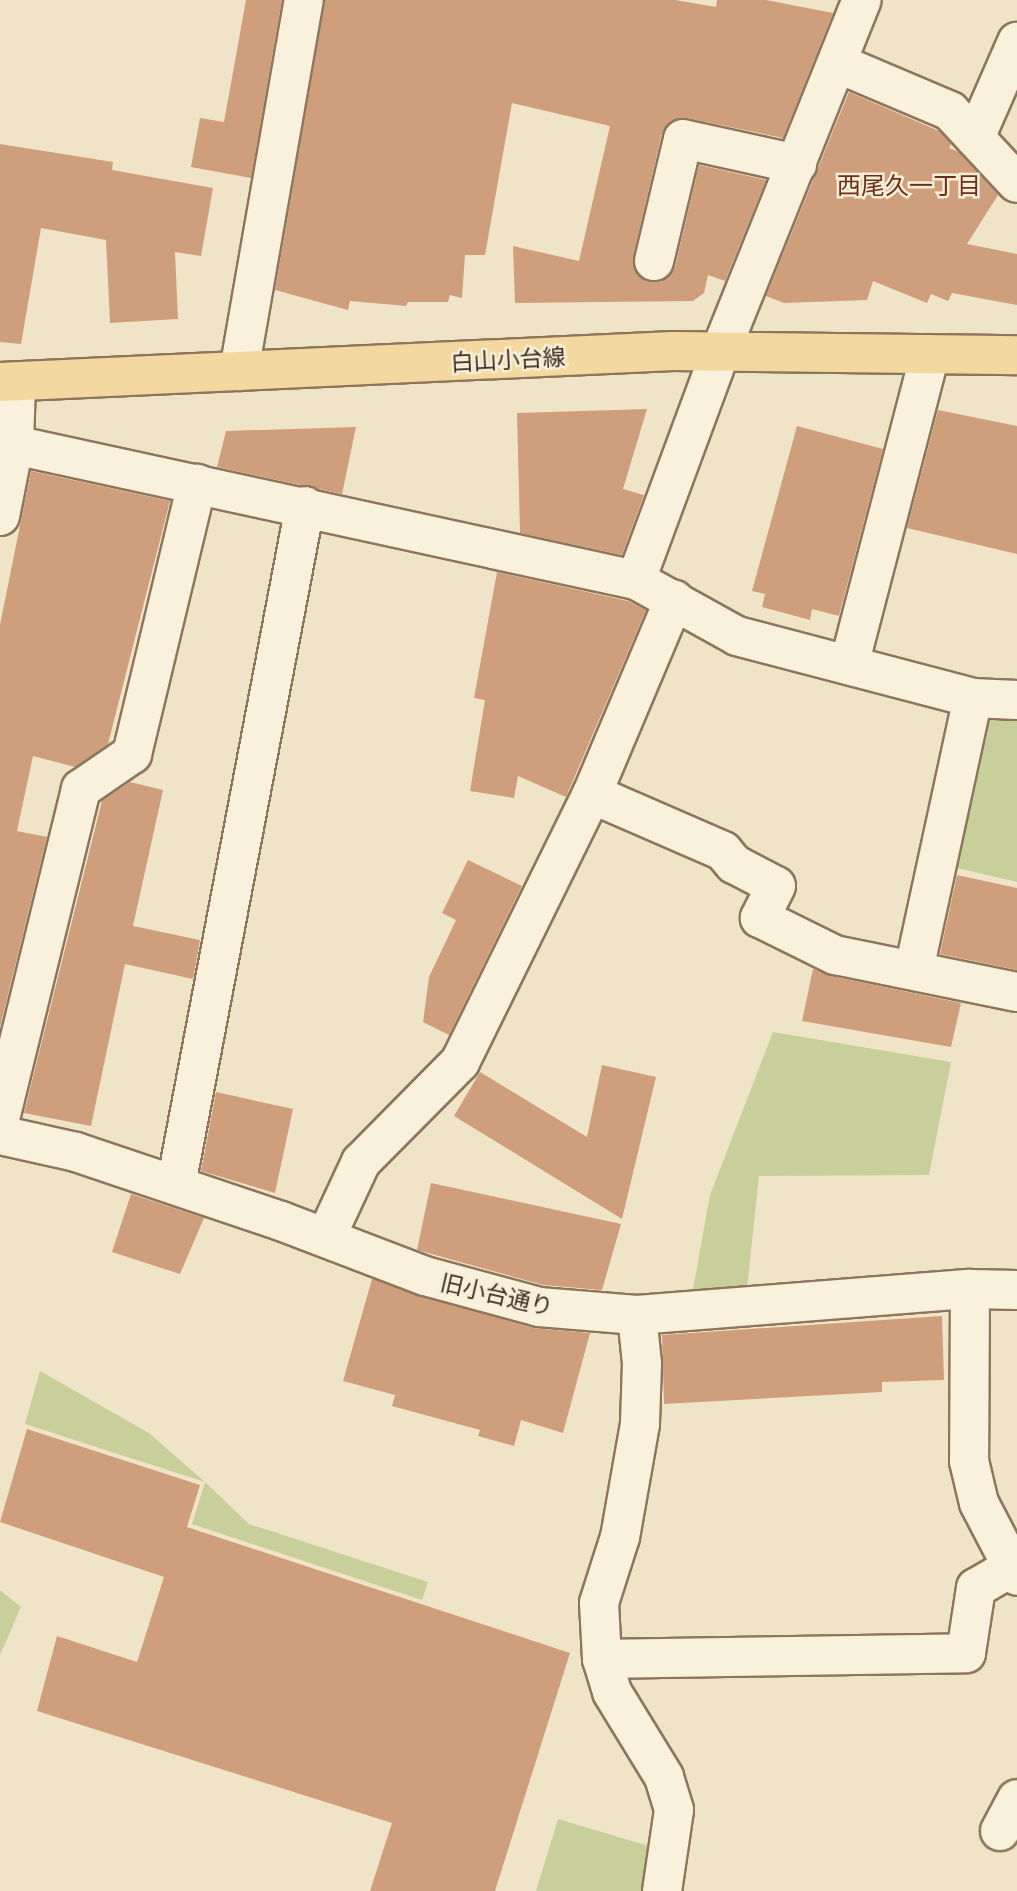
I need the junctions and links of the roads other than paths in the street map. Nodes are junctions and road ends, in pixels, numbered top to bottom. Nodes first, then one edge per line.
1 (304, 0) edge
2 (862, 0) edge
3 (1017, 42) edge
4 (838, 63) junction
5 (975, 138) junction
6 (797, 164) junction
7 (1017, 183) edge
8 (654, 261) dead end
9 (721, 350) junction
10 (930, 354) junction
11 (1017, 355) edge
12 (239, 371) junction
13 (8, 382) edge
14 (14, 445) junction
15 (197, 484) junction
16 (305, 506) junction
17 (0, 516) edge
18 (636, 580) junction
19 (674, 600) junction
20 (849, 665) junction
21 (972, 698) junction
22 (1017, 700) edge
23 (592, 794) junction
24 (914, 971) junction
25 (1017, 992) edge
26 (0, 1119) edge
27 (0, 1135) edge
28 (176, 1185) junction
29 (326, 1237) junction
30 (970, 1289) junction
31 (1017, 1290) edge
32 (637, 1315) junction
33 (1015, 1572) edge
34 (602, 1658) junction
35 (662, 1891) edge

1 - 12 street
2 - 4 street
3 - 5 street
4 - 5 street
4 - 6 street
5 - 7 street
6 - 8 street
6 - 9 street
9 - 10 main road, 白山小台線
9 - 12 main road, 白山小台線
9 - 18 street
10 - 11 main road, 白山小台線
10 - 20 street
12 - 13 main road, 白山小台線
13 - 14 street
14 - 15 street
14 - 17 street
15 - 16 street
15 - 26 street
16 - 18 street
16 - 28 street
18 - 19 street
19 - 20 street
19 - 23 street
20 - 21 street
21 - 22 street
21 - 24 street
23 - 24 street
23 - 29 street
24 - 25 street
27 - 28 street, 旧小台通り
28 - 29 street, 旧小台通り
29 - 32 street, 旧小台通り
30 - 31 street, 旧小台通り
30 - 32 street, 旧小台通り
30 - 33 street
32 - 34 street
33 - 34 street
34 - 35 street

